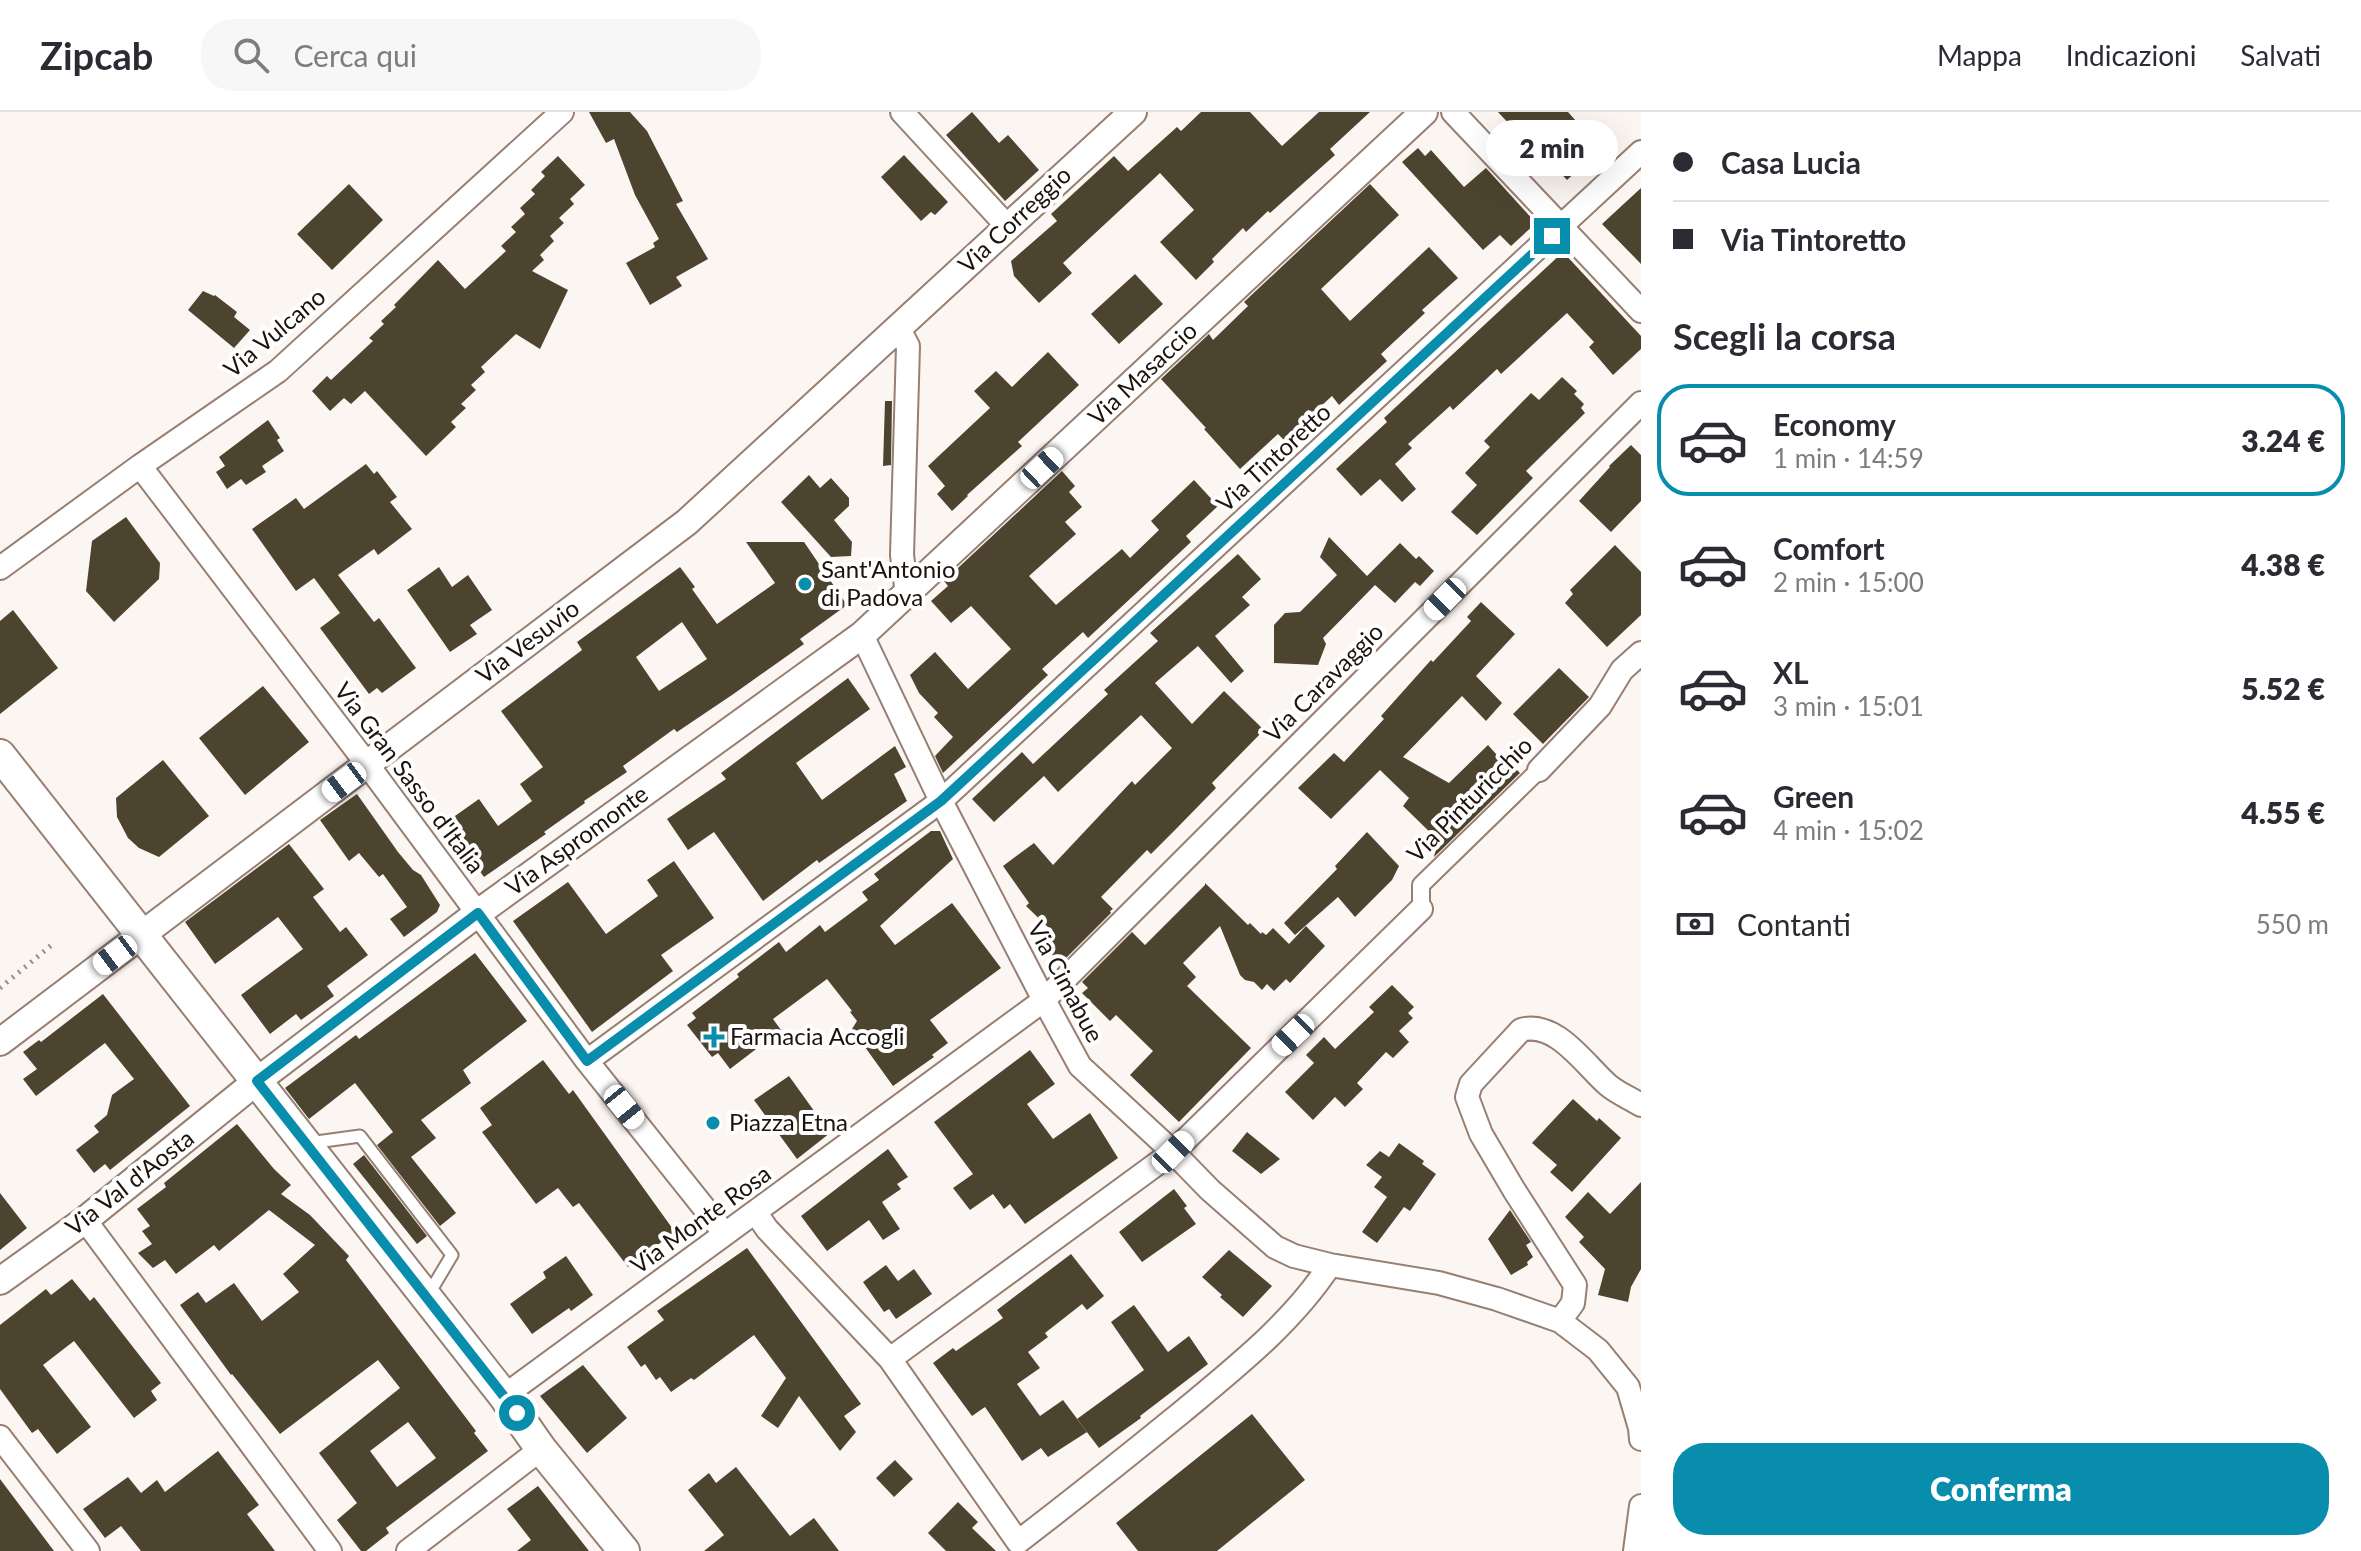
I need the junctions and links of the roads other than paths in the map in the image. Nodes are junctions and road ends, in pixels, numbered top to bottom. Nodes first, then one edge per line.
1 (562, 112) edge
2 (902, 112) edge
3 (1133, 112) edge
4 (1424, 112) edge
5 (1453, 112) edge
6 (1641, 152) edge
7 (1008, 227) junction
8 (1561, 227) junction
9 (1641, 311) edge
10 (899, 329) junction
11 (1641, 403) edge
12 (140, 466) junction
13 (0, 568) edge
14 (907, 594) junction
15 (862, 635) junction
16 (1641, 653) edge
17 (0, 755) edge
18 (367, 764) junction
19 (1539, 770) joint
20 (941, 801) junction
21 (1421, 909) joint
22 (478, 913) junction
23 (142, 936) junction
24 (1044, 1000) junction
25 (0, 1042) edge
26 (587, 1061) junction
27 (257, 1081) junction
28 (1641, 1105) edge
29 (306, 1144) junction
30 (1173, 1152) junction
31 (756, 1213) junction
32 (85, 1220) junction
33 (725, 1234) junction
34 (1330, 1265) junction
35 (0, 1281) edge
36 (427, 1297) junction
37 (1560, 1321) junction
38 (890, 1359) junction
39 (504, 1396) junction
40 (0, 1437) edge
41 (1641, 1439) edge
42 (541, 1449) junction
43 (1641, 1509) edge
44 (88, 1551) edge
45 (330, 1551) edge
46 (408, 1551) edge
47 (624, 1551) edge
48 (1635, 1551) edge

1 - 12 street, Via Vulcano
2 - 7 street
3 - 7 street, Via Correggio
4 - 14 street, Via Masaccio
5 - 8 street
6 - 8 street, Via Tintoretto
7 - 10 street, Via Correggio
8 - 9 street
8 - 20 street, Via Tintoretto
10 - 14 street
10 - 18 street, Via Vesuvio
11 - 24 street, Via Caravaggio
12 - 13 street, Via Vulcano
12 - 18 street, Via Gran Sasso d'Italia
14 - 15 street, Via Masaccio
15 - 20 street, Via Cimabue
15 - 22 street, Via Aspromonte
16 - 19 street, Via Pinturicchio
17 - 23 main road
18 - 22 street, Via Gran Sasso d'Italia
18 - 23 street, Via Vesuvio
19 - 21 street, Via Pinturicchio
20 - 24 street, Via Cimabue
20 - 26 street, Via Tintoretto
21 - 30 street, Via Pinturicchio
22 - 26 street, Via Gran Sasso d'Italia
22 - 27 street, Via Aspromonte
23 - 25 street, Via Vesuvio
23 - 27 main road
24 - 30 street, Via Cimabue
24 - 31 street, Via Monte Rosa
26 - 33 street, Via Gran Sasso d'Italia
27 - 29 main road
27 - 32 street, Via Val d'Aosta
28 - 37 street
29 - 36 main road
29 - 36 lane
30 - 34 street, Via Cimabue
30 - 38 street, Via Pinturicchio
31 - 33 street, Via Monte Rosa
31 - 38 street
32 - 35 street, Via Val d'Aosta
32 - 45 street
33 - 39 street, Via Monte Rosa
34 - 37 street, Via Cimabue
34 - 38 street
36 - 39 main road
37 - 41 street, Via Cimabue
39 - 42 main road
40 - 44 street
42 - 46 street
42 - 47 main road
43 - 48 street

